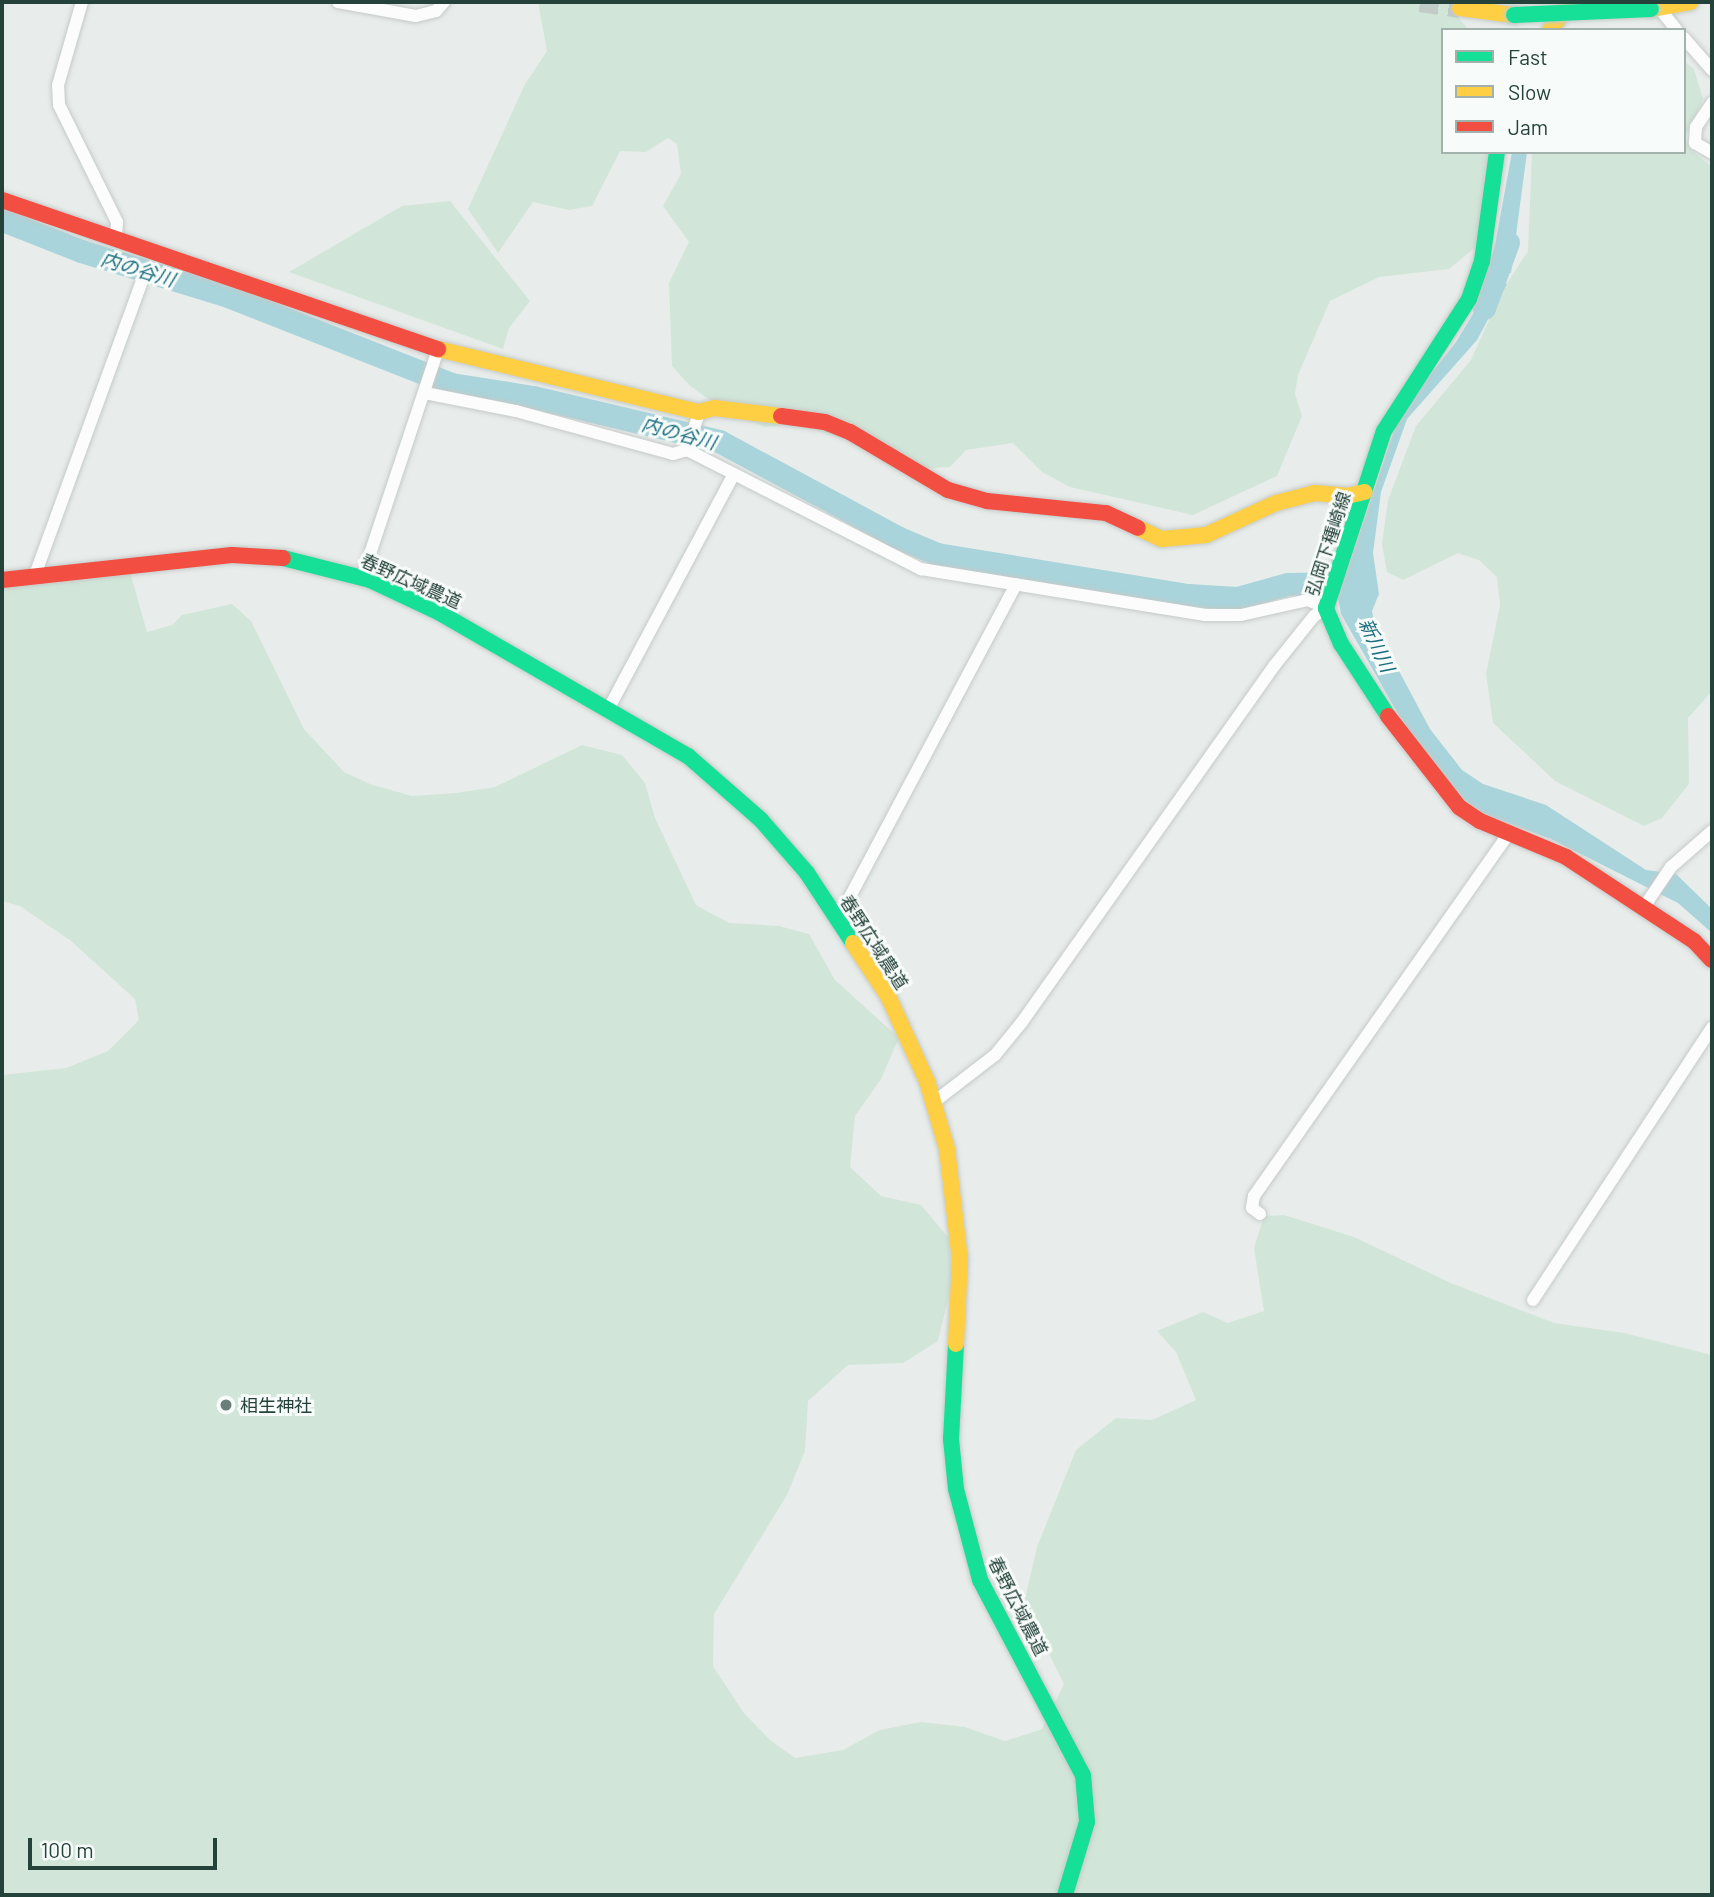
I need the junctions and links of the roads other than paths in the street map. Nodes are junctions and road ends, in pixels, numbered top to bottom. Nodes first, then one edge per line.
1 (82, 2) edge
2 (338, 2) edge
3 (444, 2) edge
4 (1571, 2) edge
5 (1690, 2) edge
6 (1460, 8) dead end
7 (1655, 8) junction
8 (1552, 28) edge
9 (1675, 28) edge
10 (1686, 40) edge
11 (1712, 70) edge
12 (1712, 103) edge
13 (1712, 153) edge
14 (1497, 154) edge
15 (2, 200) edge
16 (116, 237) junction
17 (141, 283) dead end
18 (437, 353) junction
19 (426, 390) junction
20 (697, 415) junction
21 (688, 446) junction
22 (734, 474) junction
23 (1364, 492) junction
24 (34, 575) junction
25 (362, 578) junction
26 (2, 580) edge
27 (1016, 585) junction
28 (1327, 602) junction
29 (609, 708) junction
30 (1712, 831) edge
31 (1509, 833) junction
32 (1646, 903) junction
33 (835, 916) junction
34 (1712, 960) edge
35 (1712, 1027) edge
36 (933, 1102) junction
37 (1260, 1214) dead end
38 (1532, 1300) dead end
39 (1065, 1895) edge

1 - 16 street
2 - 3 street
4 - 8 street
5 - 7 street
6 - 7 street, bridge
7 - 9 street
10 - 11 street
12 - 13 street
14 - 23 street, 弘岡下種崎線
15 - 16 street
16 - 18 street
17 - 24 street
18 - 19 street
18 - 20 street
19 - 21 street
19 - 25 street
20 - 21 street
20 - 23 street
21 - 22 street
22 - 27 street
22 - 29 street
23 - 28 street, 弘岡下種崎線
24 - 25 street, 春野広域農道
24 - 26 street, 春野広域農道
25 - 29 street, 春野広域農道
27 - 28 street
27 - 33 street
28 - 31 street, 弘岡下種崎線
28 - 36 street
29 - 33 street, 春野広域農道
30 - 32 street
31 - 32 street, 弘岡下種崎線
31 - 37 street
32 - 34 street, 弘岡下種崎線
33 - 36 street, 春野広域農道
35 - 38 street
36 - 39 street, 春野広域農道

